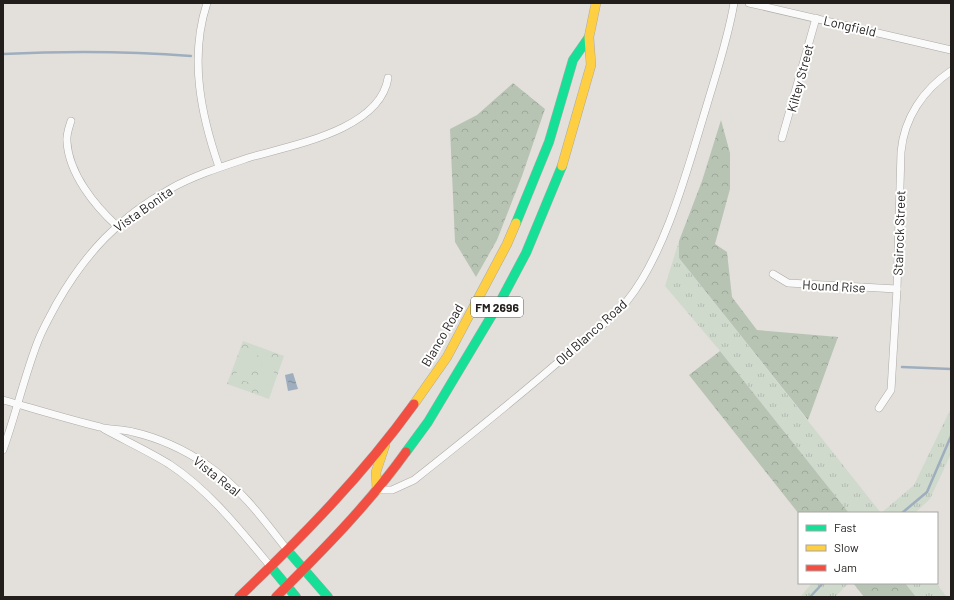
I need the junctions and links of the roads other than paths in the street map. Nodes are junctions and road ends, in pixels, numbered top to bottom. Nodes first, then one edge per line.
1 (207, 3) edge
2 (596, 3) edge
3 (734, 3) edge
4 (749, 3) edge
5 (816, 18) junction
6 (589, 37) junction
7 (951, 50) edge
8 (951, 71) edge
9 (388, 78) dead end
10 (71, 121) dead end
11 (782, 138) dead end
12 (219, 167) junction
13 (117, 226) junction
14 (773, 274) dead end
15 (897, 289) junction
16 (3, 400) edge
17 (18, 404) junction
18 (880, 408) dead end
19 (101, 427) junction
20 (385, 444) junction
21 (3, 450) edge
22 (377, 490) junction
23 (288, 551) junction
24 (271, 567) junction
25 (304, 569) junction
26 (287, 586) junction
27 (239, 597) edge
28 (276, 597) edge
29 (296, 597) edge
30 (328, 597) edge

1 - 12 street
2 - 6 main road, Blanco Road / FM 2696
3 - 22 street, Old Blanco Road
4 - 5 street, Longfield
5 - 7 street, Longfield
5 - 11 street, Kiltey Street
6 - 20 main road, Blanco Road / FM 2696
6 - 22 main road, Blanco Road / FM 2696
8 - 15 street, Stairock Street
9 - 12 street, Vista Bonita
10 - 13 street
12 - 13 street, Vista Bonita
13 - 17 street, Vista Bonita
14 - 15 street, Hound Rise
15 - 18 street, Stairock Street
16 - 17 street, Vista Real
17 - 19 street, Vista Real
17 - 21 street, Vista Bonita
19 - 23 street, Vista Real
19 - 24 street, Vista Real
20 - 22 main road
20 - 23 main road, Blanco Road / FM 2696
22 - 25 main road, Blanco Road / FM 2696
23 - 24 main road, Blanco Road / FM 2696
23 - 25 main road
24 - 26 main road
24 - 27 main road, Blanco Road / FM 2696
25 - 26 main road, Blanco Road / FM 2696
25 - 30 main road
26 - 28 main road, Blanco Road / FM 2696
26 - 29 main road

